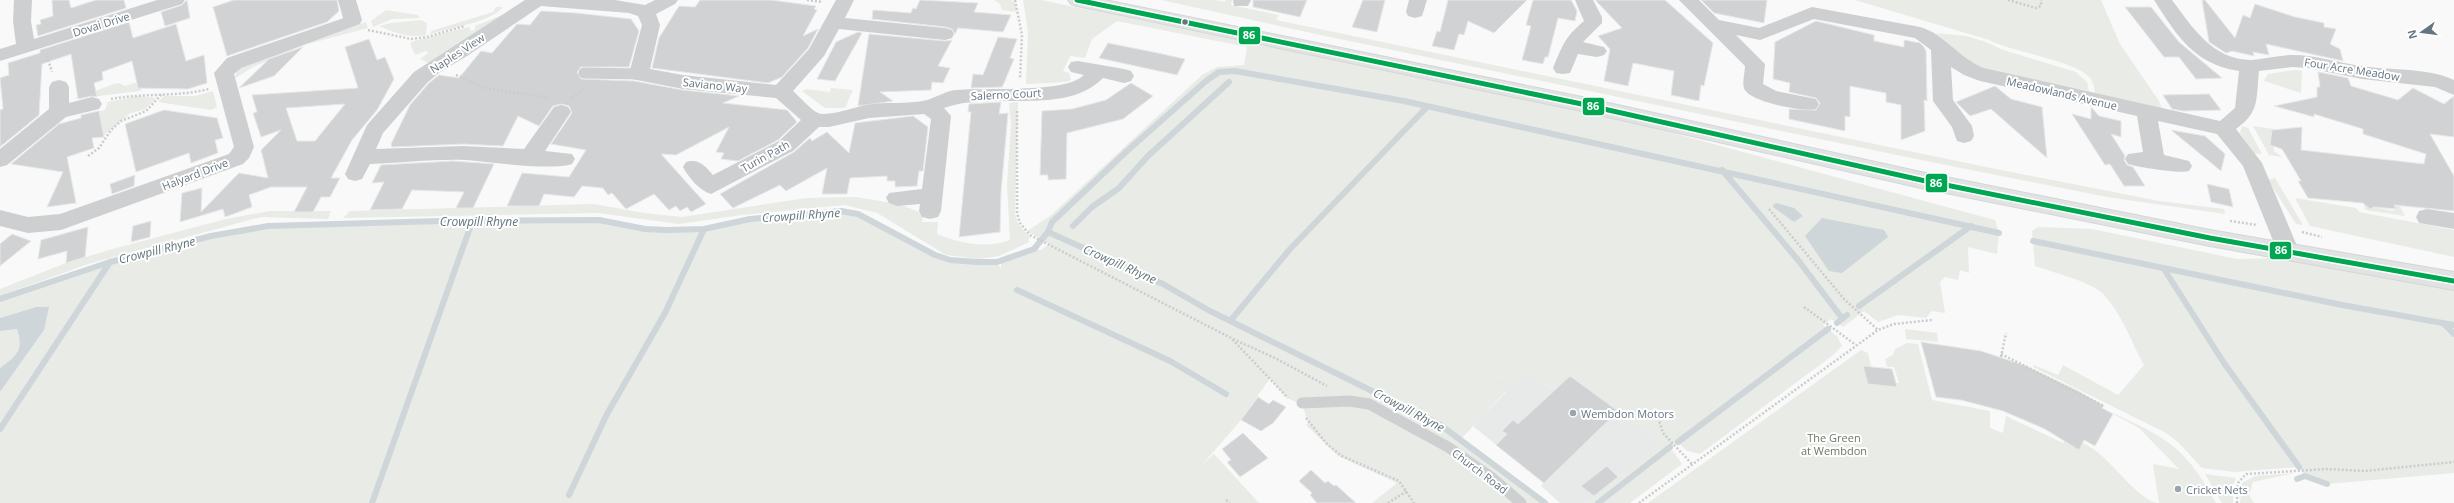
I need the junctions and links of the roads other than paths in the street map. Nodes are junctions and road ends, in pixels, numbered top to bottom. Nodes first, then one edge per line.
1 (23, 0) edge
2 (176, 0) edge
3 (347, 0) edge
4 (536, 0) edge
5 (669, 0) edge
6 (845, 0) edge
7 (1584, 0) edge
8 (1688, 0) edge
9 (2163, 0) edge
10 (1085, 1) edge
11 (646, 12) junction
12 (835, 23) junction
13 (1714, 25) junction
14 (945, 34) dead end
15 (1760, 34) junction
16 (1571, 46) junction
17 (26, 48) junction
18 (1597, 51) dead end
19 (1941, 51) junction
20 (0, 55) edge
21 (1755, 64) junction
22 (1078, 67) dead end
23 (1563, 68) dead end
24 (1098, 72) junction
25 (584, 73) dead end
26 (639, 74) junction
27 (2248, 74) junction
28 (1978, 75) junction
29 (1124, 76) dead end
30 (1944, 84) junction
31 (59, 88) road end
32 (2454, 88) edge
33 (781, 92) junction
34 (560, 103) road end
35 (92, 104) road end
36 (1809, 104) dead end
37 (928, 107) junction
38 (59, 112) junction
39 (2147, 113) junction
40 (814, 120) junction
41 (2224, 129) junction
42 (1964, 136) dead end
43 (529, 158) junction
44 (0, 160) edge
45 (565, 160) dead end
46 (692, 166) dead end
47 (2182, 166) dead end
48 (896, 198) dead end
49 (1, 216) edge
50 (2427, 217) dead end
51 (2454, 221) edge
52 (2290, 253) junction
53 (2454, 281) edge
54 (1302, 403) road end
55 (1521, 503) edge

1 - 17 street
2 - 17 street, Dovai Drive
3 - 49 street, Halyard Drive
4 - 11 street
4 - 43 street, Naples View
5 - 11 street
6 - 12 street
7 - 16 street
8 - 13 street
9 - 27 street
10 - 52 main road
11 - 26 street
12 - 14 street
12 - 33 street
13 - 15 street
13 - 21 street
15 - 19 street, Meadowlands Avenue
15 - 21 street
16 - 18 street
16 - 23 street
17 - 20 street, Dovai Drive
19 - 28 street, Meadowlands Avenue
19 - 30 street
21 - 36 street
22 - 24 street
24 - 29 street
24 - 37 street, Salerno Court
25 - 26 lane
26 - 33 street, Saviano Way
27 - 32 street, Four Acre Meadow
27 - 41 street
28 - 30 street, Meadowlands Avenue
28 - 39 street, Meadowlands Avenue
30 - 42 street
31 - 38 street
33 - 40 street
34 - 43 street
35 - 38 street
37 - 40 street
37 - 48 street
38 - 44 street
39 - 41 street, Meadowlands Avenue
39 - 47 street
40 - 46 street, Turin Path
41 - 52 street
43 - 45 street, Naples View
50 - 51 street
52 - 53 main road
54 - 55 lane, Church Road

